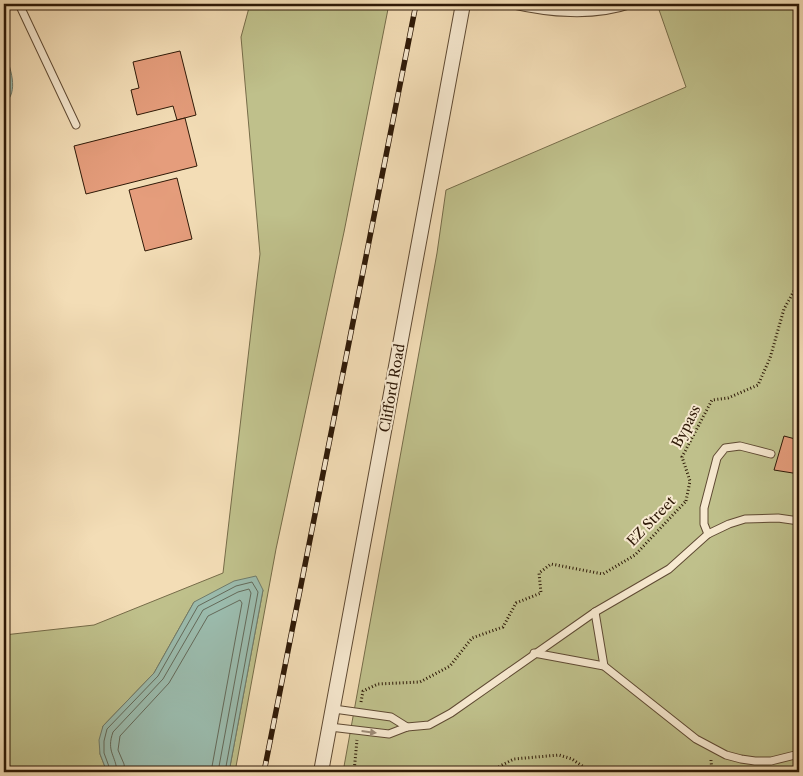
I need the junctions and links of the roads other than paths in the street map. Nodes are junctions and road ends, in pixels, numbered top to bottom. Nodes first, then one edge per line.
1 (19, 4) edge
2 (463, 4) edge
3 (509, 4) edge
4 (632, 4) edge
5 (76, 124) dead end
6 (771, 454) dead end
7 (799, 521) edge
8 (708, 534) junction
9 (595, 612) junction
10 (534, 653) junction
11 (604, 666) junction
12 (334, 709) junction
13 (330, 727) junction
14 (407, 727) junction
15 (799, 754) edge
16 (321, 772) edge

1 - 5 lane
2 - 12 street, Clifford Road
3 - 4 lane
6 - 8 lane
7 - 8 lane
8 - 9 lane
9 - 10 lane
9 - 11 lane
10 - 11 lane
10 - 14 lane
11 - 15 lane
12 - 13 street, Clifford Road
12 - 14 lane
13 -> 14 lane
13 - 16 street, Clifford Road

